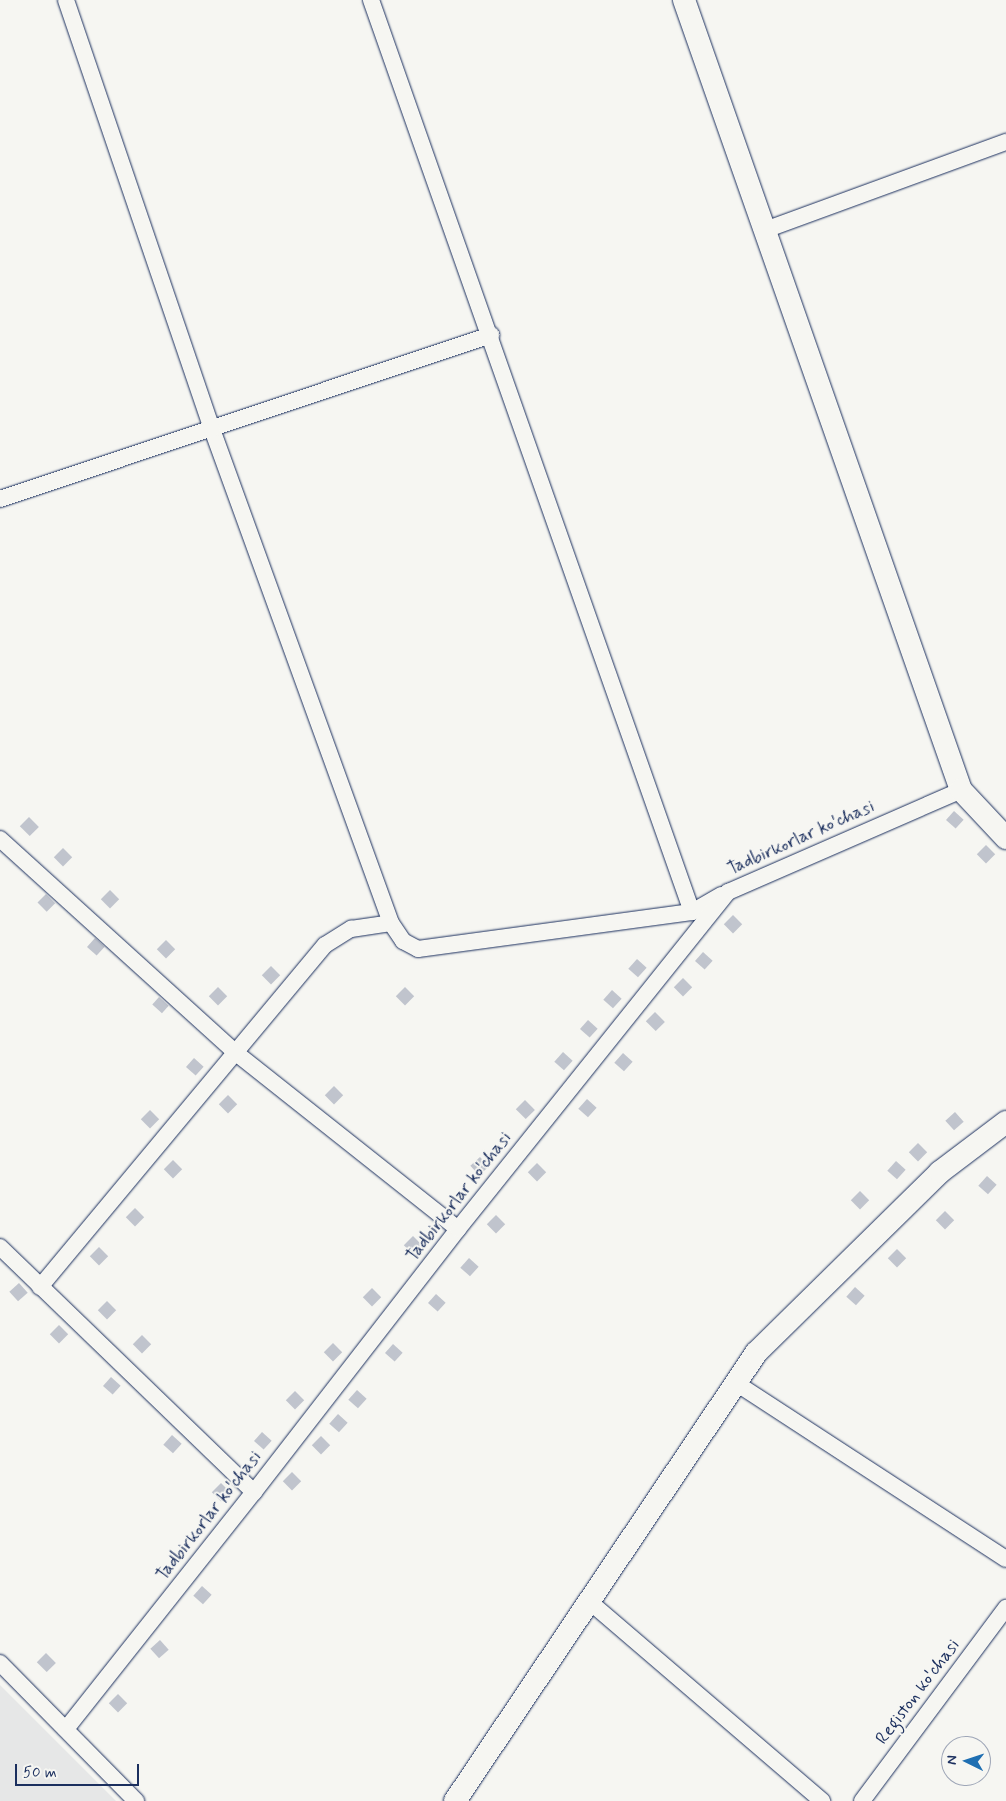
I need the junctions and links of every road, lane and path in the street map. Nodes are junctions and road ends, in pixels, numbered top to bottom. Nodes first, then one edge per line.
1 (66, 0) edge
2 (371, 0) edge
3 (684, 0) edge
4 (1006, 142) edge
5 (765, 230) junction
6 (491, 335) junction
7 (212, 429) junction
8 (0, 499) edge
9 (961, 790) junction
10 (1006, 838) edge
11 (0, 839) edge
12 (728, 892) junction
13 (692, 912) junction
14 (391, 923) junction
15 (236, 1053) junction
16 (1006, 1122) edge
17 (458, 1229) junction
18 (0, 1247) edge
19 (40, 1287) junction
20 (736, 1383) junction
21 (254, 1492) junction
22 (1006, 1559) edge
23 (590, 1602) junction
24 (1006, 1608) edge
25 (0, 1663) edge
26 (66, 1729) junction
27 (136, 1801) edge
28 (455, 1801) edge
29 (822, 1801) edge
30 (862, 1801) edge

1 - 7 street
2 - 6 street
3 - 5 main road
4 - 5 street
5 - 9 main road
6 - 7 street
6 - 13 street
7 - 8 street
7 - 14 street
9 - 10 main road
9 - 12 street, Tadbirkorlar ko'chasi
11 - 15 street
12 - 13 street
12 - 17 street, Tadbirkorlar ko'chasi
13 - 14 street
14 - 15 street
15 - 17 street
15 - 19 street
16 - 20 main road
17 - 21 street, Tadbirkorlar ko'chasi
18 - 19 street
19 - 21 street
20 - 22 street
20 - 23 main road
21 - 26 street, Tadbirkorlar ko'chasi
23 - 28 main road
23 - 29 street
24 - 30 street, Registon ko'chasi
25 - 26 street
26 - 27 street

